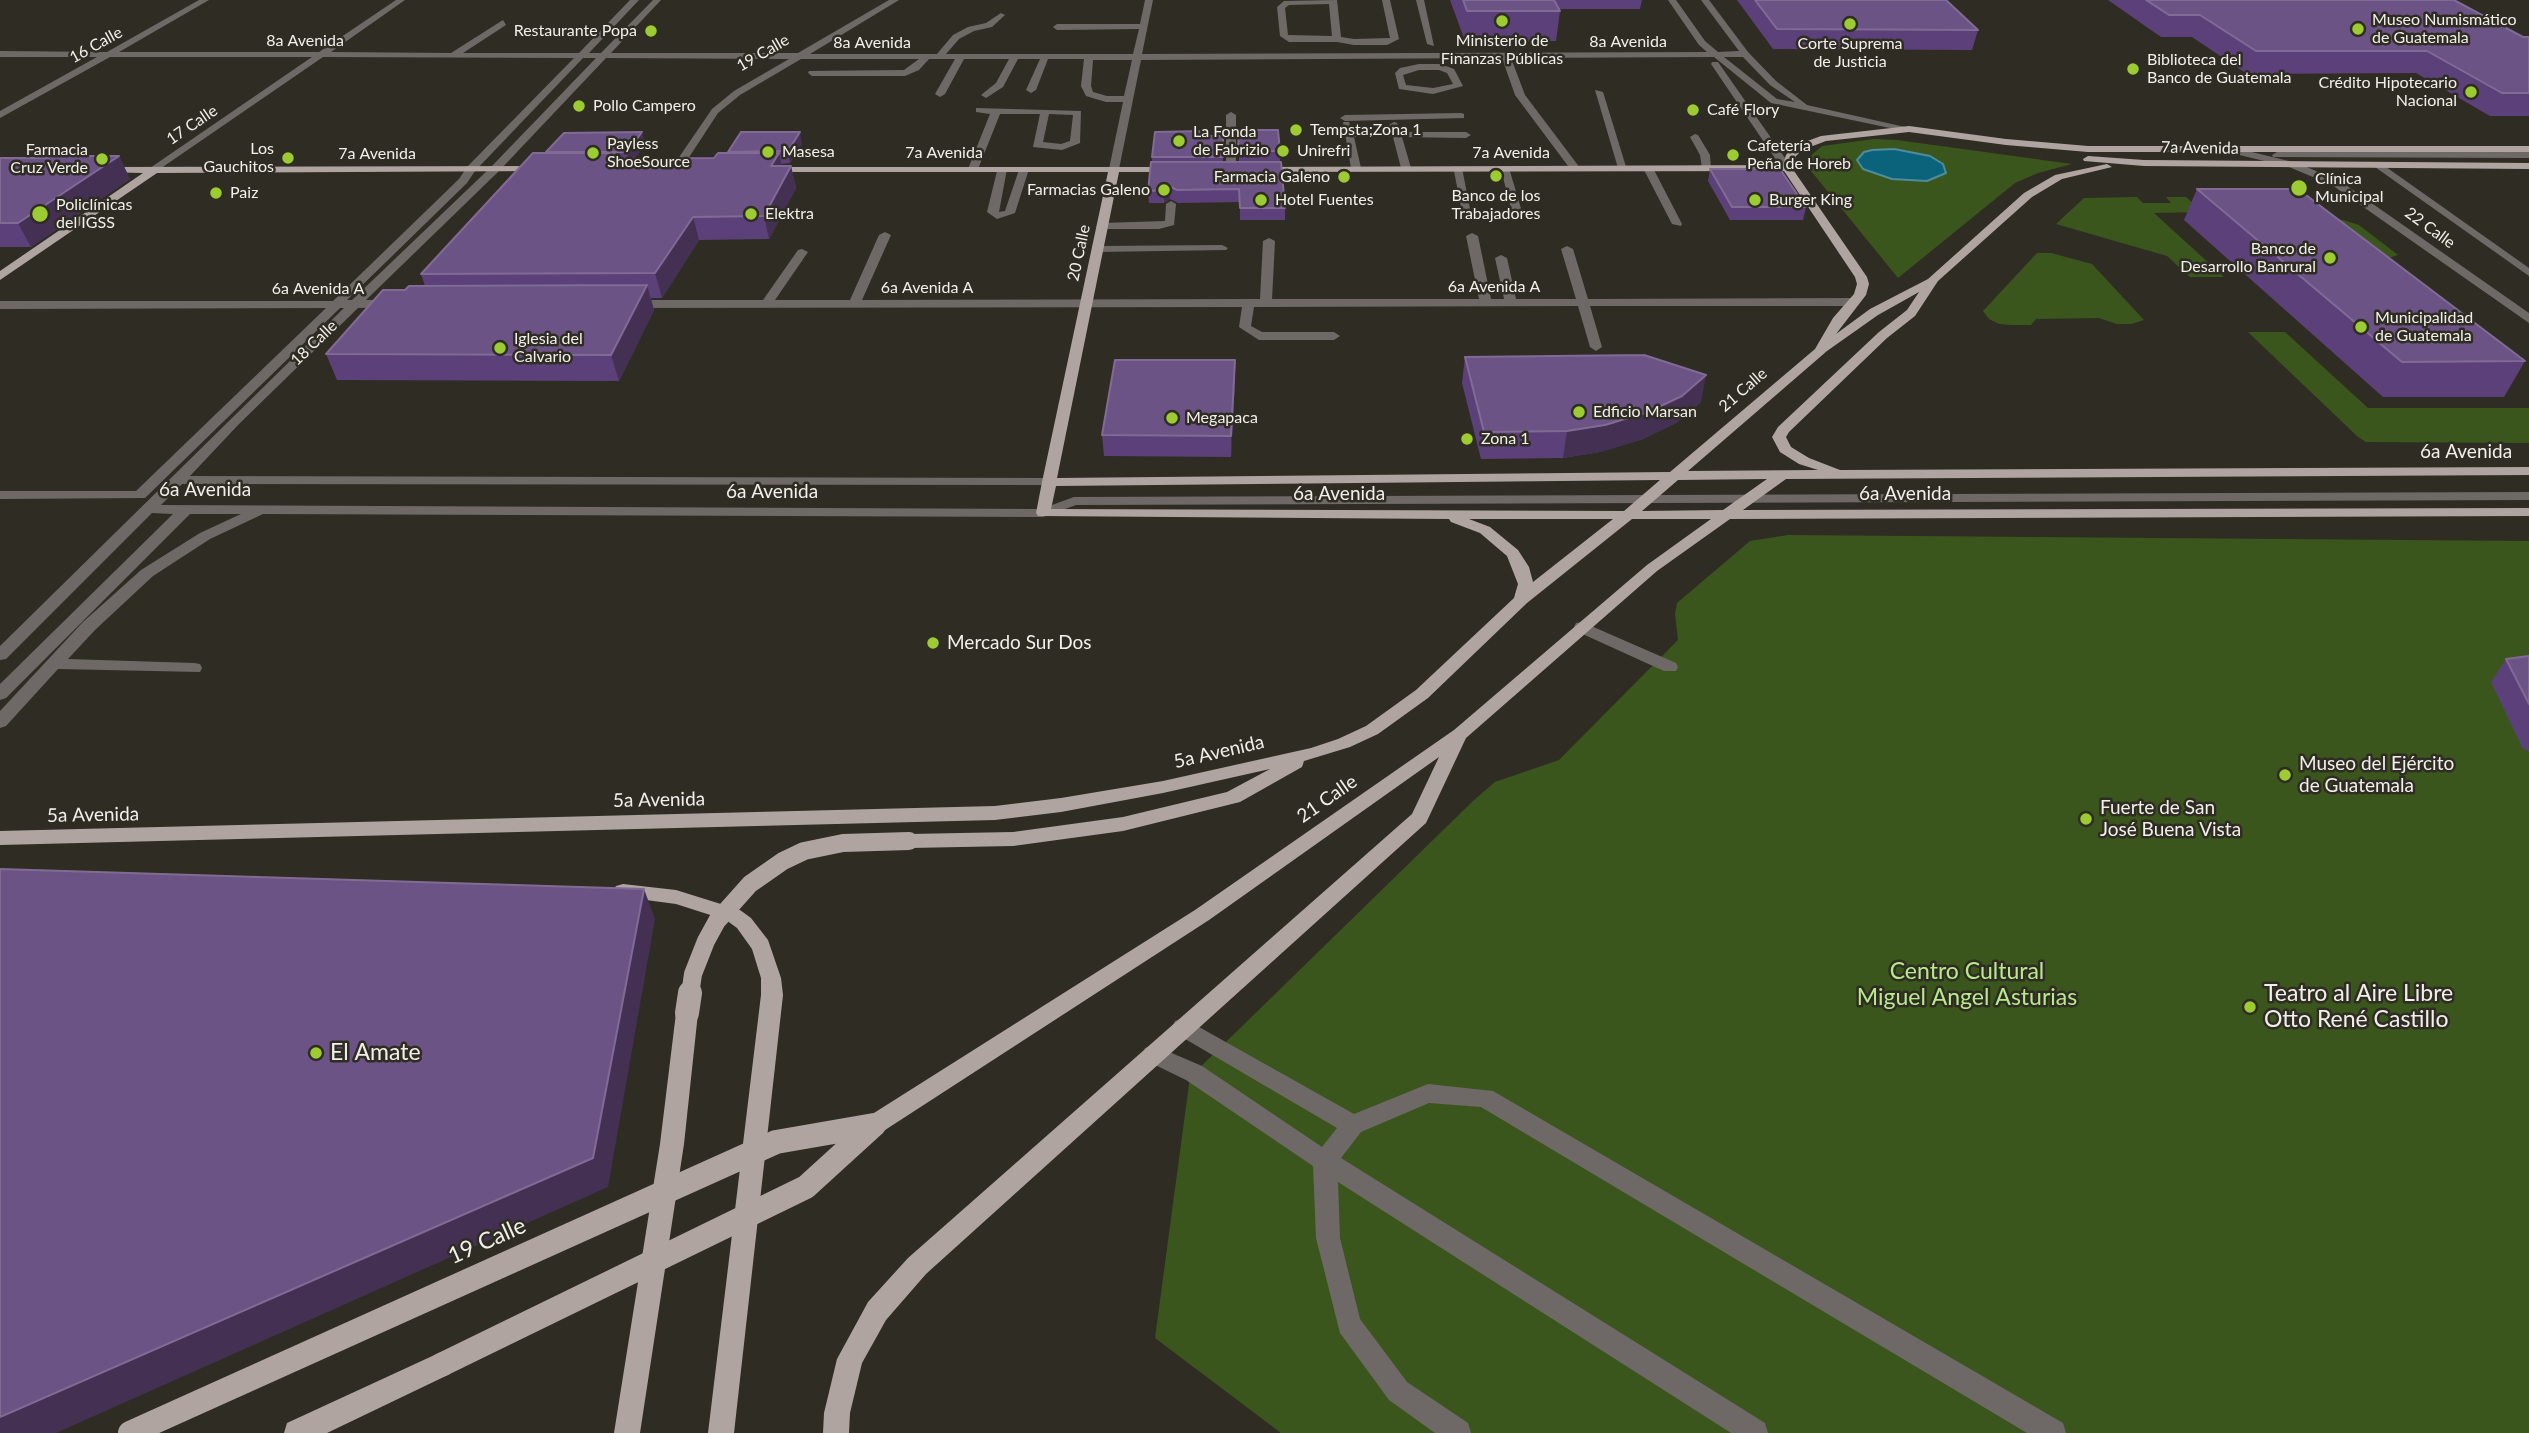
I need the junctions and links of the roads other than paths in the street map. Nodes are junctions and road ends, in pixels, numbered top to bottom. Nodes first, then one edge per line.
1 (205, 0) edge
2 (401, 0) edge
3 (635, 0) edge
4 (657, 0) edge
5 (895, 0) edge
6 (1149, 0) edge
7 (1385, 0) edge
8 (1420, 0) edge
9 (1672, 0) edge
10 (1704, 0) edge
11 (1333, 1) edge
12 (1002, 15) dead end
13 (503, 23) dead end
14 (1144, 26) junction
15 (1057, 27) dead end
16 (1337, 39) junction
17 (1431, 44) dead end
18 (0, 54) edge
19 (110, 54) junction
20 (1745, 54) junction
21 (1713, 55) junction
22 (320, 56) junction
23 (452, 56) junction
24 (579, 56) junction
25 (605, 56) junction
26 (801, 57) junction
27 (926, 57) junction
28 (939, 57) junction
29 (961, 57) junction
30 (1016, 57) junction
31 (1045, 57) junction
32 (1088, 57) junction
33 (1137, 57) junction
34 (1506, 57) junction
35 (1419, 62) junction
36 (812, 73) dead end
37 (1031, 90) dead end
38 (1598, 92) dead end
39 (940, 94) dead end
40 (986, 95) dead end
41 (1128, 99) junction
42 (979, 110) dead end
43 (996, 111) junction
44 (1045, 111) junction
45 (1391, 113) junction
46 (0, 115) edge
47 (1231, 115) dead end
48 (1461, 116) dead end
49 (1839, 116) junction
50 (1909, 129) junction
51 (1873, 132) junction
52 (1348, 134) junction
53 (1397, 135) junction
54 (1466, 135) dead end
55 (1695, 137) dead end
56 (2227, 149) junction
57 (2529, 149) edge
58 (2252, 155) junction
59 (2529, 155) edge
60 (2144, 163) junction
61 (2293, 165) junction
62 (2379, 165) junction
63 (2529, 166) edge
64 (1356, 168) junction
65 (1406, 168) junction
66 (1457, 168) junction
67 (1504, 168) junction
68 (1575, 168) junction
69 (1623, 168) junction
70 (1648, 168) junction
71 (1707, 168) junction
72 (1787, 168) junction
73 (471, 169) junction
74 (495, 169) junction
75 (559, 169) edge
76 (663, 169) edge
77 (676, 169) junction
78 (690, 169) edge
79 (757, 169) edge
80 (973, 169) junction
81 (1002, 169) junction
82 (1024, 169) junction
83 (1114, 169) junction
84 (1179, 169) edge
85 (1218, 169) edge
86 (1231, 169) junction
87 (90, 170) edge
88 (154, 170) junction
89 (1171, 204) edge
90 (1467, 212) dead end
91 (1517, 212) dead end
92 (1677, 224) dead end
93 (1102, 226) junction
94 (885, 235) dead end
95 (1472, 236) dead end
96 (1269, 241) dead end
97 (1222, 248) dead end
98 (1098, 249) junction
99 (1567, 249) dead end
100 (802, 252) dead end
101 (1501, 258) dead end
102 (2529, 273) edge
103 (0, 276) edge
104 (1934, 279) junction
105 (1854, 302) junction
106 (1086, 303) junction
107 (1248, 303) junction
108 (1265, 303) junction
109 (1486, 303) junction
110 (1511, 303) junction
111 (1583, 303) junction
112 (334, 304) junction
113 (354, 304) junction
114 (409, 304) edge
115 (615, 304) edge
116 (766, 304) junction
117 (854, 304) junction
118 (0, 305) edge
119 (2529, 319) edge
120 (1334, 336) dead end
121 (1596, 347) dead end
122 (1820, 351) junction
123 (2529, 471) edge
124 (1857, 475) junction
125 (1781, 476) junction
126 (1673, 478) junction
127 (178, 480) junction
128 (1049, 482) junction
129 (0, 495) edge
130 (2529, 496) edge
131 (1648, 498) junction
132 (1750, 498) junction
133 (144, 502) junction
134 (186, 509) junction
135 (264, 509) junction
136 (2529, 512) edge
137 (1043, 513) junction
138 (1429, 514) junction
139 (1728, 514) junction
140 (1628, 516) junction
141 (1521, 600) junction
142 (1582, 627) junction
143 (0, 655) edge
144 (55, 664) junction
145 (1670, 667) dead end
146 (194, 668) dead end
147 (0, 694) edge
148 (0, 722) edge
149 (1460, 734) junction
150 (1314, 753) junction
151 (0, 838) edge
152 (604, 891) edge
153 (1183, 1027) junction
154 (1153, 1054) junction
155 (874, 1125) junction
156 (1353, 1125) junction
157 (1325, 1161) junction
158 (130, 1433) edge
159 (297, 1433) edge
160 (627, 1433) edge
161 (722, 1433) edge
162 (836, 1433) edge
163 (1458, 1433) edge
164 (1755, 1433) edge
165 (2053, 1433) edge

1 - 19 street, 16 Calle
2 - 22 street, 17 Calle
3 - 24 street, 18 Calle
4 - 25 street, 18 Calle
5 - 26 street, 19 Calle
6 - 14 street, 20 Calle
7 - 16 street
8 - 17 street
9 - 21 street
10 - 20 street
11 - 16 street
11 - 16 street
12 - 28 street
13 - 23 street
14 - 15 street
14 - 33 street, 20 Calle
18 - 19 street, 8a Avenida
19 - 22 street, 8a Avenida
19 - 46 street, 16 Calle
20 - 21 street, 8a Avenida
20 - 49 street
21 - 34 street, 8a Avenida
21 - 49 street
21 - 72 street
22 - 23 street, 8a Avenida
22 - 88 street, 17 Calle
23 - 24 street, 8a Avenida
24 - 25 street, 8a Avenida
24 - 73 street, 18 Calle
25 - 26 street, 8a Avenida
25 - 74 street, 18 Calle
26 - 27 street, 8a Avenida
26 - 77 street, 19 Calle
27 - 28 street, 8a Avenida
27 - 36 street
28 - 29 street, 8a Avenida
29 - 30 street, 8a Avenida
29 - 39 street
30 - 31 street, 8a Avenida
30 - 40 street
31 - 32 street, 8a Avenida
31 - 37 street
32 - 33 street, 8a Avenida
32 - 41 street
33 - 35 street, 8a Avenida
33 - 41 street, 20 Calle
34 - 35 street, 8a Avenida
34 - 68 street
35 - 35 street
38 - 69 street
41 - 83 street, 20 Calle
42 - 43 street
43 - 44 street
43 - 80 street
44 - 44 street
45 - 48 street
45 - 52 street
45 - 53 street
47 - 86 street
49 - 50 street
50 - 51 main road, 7a Avenida
50 - 56 main road, 7a Avenida
51 - 60 main road, 7a Avenida
51 - 72 main road, 7a Avenida
52 - 53 street
52 - 64 street
53 - 54 street
53 - 65 street
55 - 71 street
56 - 57 main road, 7a Avenida
56 - 58 street, 22 Calle
58 - 59 street
58 - 61 street, 22 Calle
60 - 61 main road, 7a Avenida
60 - 104 main road
61 - 62 main road, 7a Avenida
61 - 119 street, 22 Calle
62 - 63 main road, 7a Avenida
62 - 102 street, 22 Calle
64 - 65 main road, 7a Avenida
64 - 86 main road, 7a Avenida
65 - 66 main road, 7a Avenida
66 - 67 main road, 7a Avenida
66 - 90 street
67 - 68 main road, 7a Avenida
67 - 91 street
68 - 69 main road, 7a Avenida
69 - 70 main road, 7a Avenida
70 - 71 main road, 7a Avenida
70 - 92 street
71 - 72 main road, 7a Avenida
72 - 105 main road
73 - 74 main road, 7a Avenida
73 - 88 main road, 7a Avenida
73 - 112 street, 18 Calle
74 - 75 main road, 7a Avenida
74 - 113 street, 18 Calle
76 - 77 main road
77 - 78 main road
79 - 80 main road, 7a Avenida
80 - 81 main road, 7a Avenida
81 - 82 main road, 7a Avenida
81 - 82 street
82 - 83 main road, 7a Avenida
83 - 84 main road, 7a Avenida
83 - 93 main road, 20 Calle
85 - 86 main road, 7a Avenida
87 - 88 main road, 7a Avenida
88 - 103 main road, 17 Calle
89 - 93 street
93 - 98 main road, 20 Calle
94 - 117 street
95 - 109 street
96 - 108 street
97 - 98 street
98 - 106 main road, 20 Calle
99 - 111 street
100 - 116 street
101 - 110 street
104 - 122 main road
104 - 124 main road
105 - 111 street, 6a Avenida A
105 - 122 main road, 21 Calle
106 - 107 street, 6a Avenida A
106 - 117 street, 6a Avenida A
106 - 128 main road, 20 Calle
107 - 108 street, 6a Avenida A
107 - 120 street
108 - 109 street, 6a Avenida A
109 - 110 street, 6a Avenida A
110 - 111 street, 6a Avenida A
111 - 121 street
112 - 113 street, 6a Avenida A
112 - 118 street, 6a Avenida A
112 - 133 street, 18 Calle
113 - 114 street, 6a Avenida A
113 - 127 street, 18 Calle
115 - 116 street, 6a Avenida A
116 - 117 street, 6a Avenida A
122 - 126 main road, 21 Calle
123 - 124 main road, 6a Avenida
124 - 125 main road, 6a Avenida
125 - 126 main road, 6a Avenida
125 - 132 main road, 21 Calle
126 - 128 main road, 6a Avenida
126 - 131 main road, 21 Calle
127 - 128 street, 6a Avenida
127 - 133 street, 18 Calle
128 - 137 main road, 20 Calle
129 - 133 street, 6a Avenida
130 - 132 street
131 - 132 street
131 - 137 street
131 - 140 main road, 21 Calle
132 - 139 main road, 21 Calle
133 - 134 street, 6a Avenida
133 - 143 street, 18 Calle
134 - 135 street, 6a Avenida
134 - 147 street
135 - 137 street, 6a Avenida
135 - 144 street
136 - 139 main road, 6a Avenida
137 - 138 main road, 6a Avenida
138 - 140 main road, 6a Avenida
138 - 141 main road
139 - 140 main road, 6a Avenida
139 - 142 main road, 21 Calle
140 - 141 main road, 21 Calle
141 - 150 main road, 21 Calle
142 - 145 street
142 - 149 main road, 21 Calle
144 - 146 street
144 - 148 street
149 - 153 main road
149 - 155 main road, 21 Calle
150 - 151 main road, 5a Avenida
150 - 160 main road, bridge
152 - 161 main road
153 - 154 main road
153 - 156 street
154 - 157 street
154 - 162 main road
155 - 158 main road, 19 Calle, bridge
155 - 159 main road, bridge
156 - 157 street
156 - 165 street
157 - 163 street
157 - 164 street

